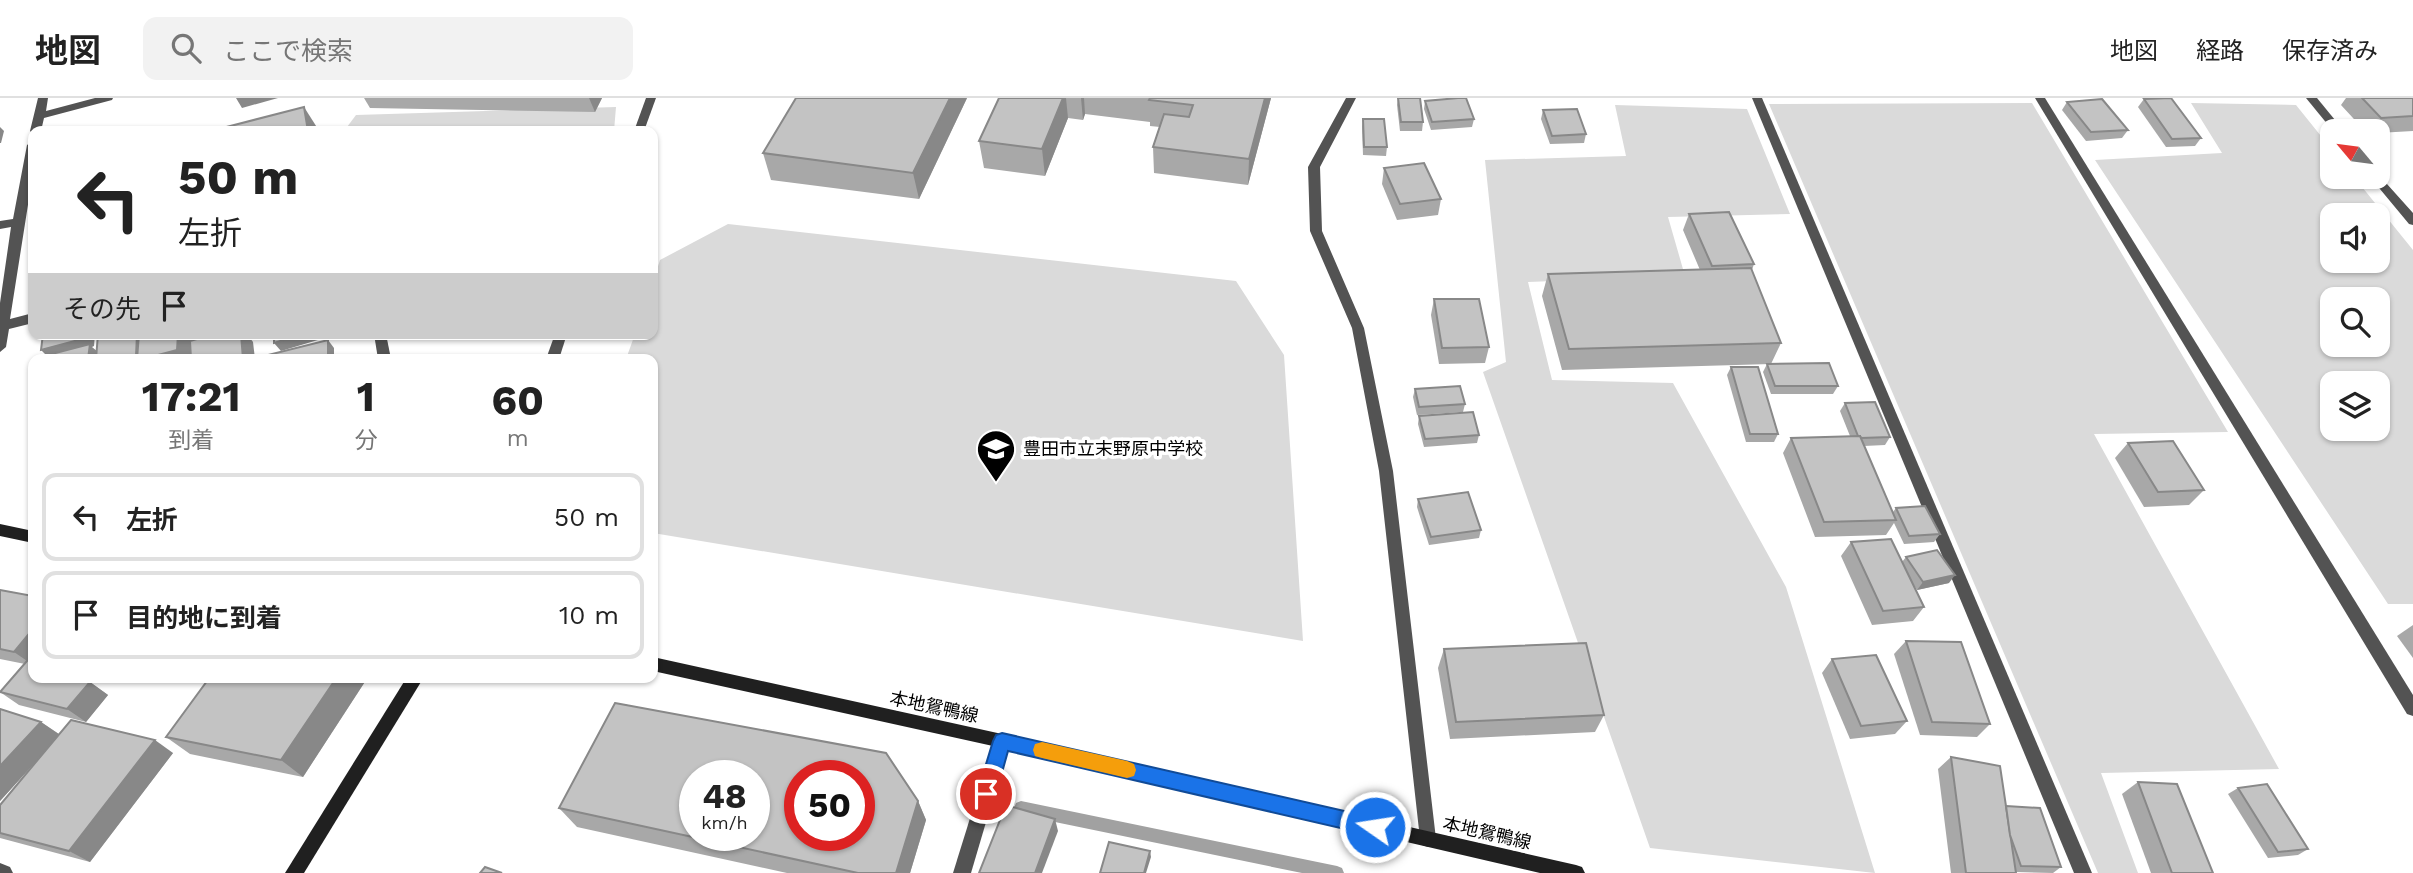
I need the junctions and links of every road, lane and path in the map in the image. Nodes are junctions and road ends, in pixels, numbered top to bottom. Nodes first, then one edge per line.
1 (43, 98) edge
2 (108, 98) edge
3 (652, 98) edge
4 (1351, 98) edge
5 (1757, 98) edge
6 (2040, 98) edge
7 (2311, 98) edge
8 (39, 116) junction
9 (2329, 119) edge
10 (37, 126) edge
11 (641, 126) edge
12 (28, 171) edge
13 (2386, 189) edge
14 (2413, 221) edge
15 (18, 222) junction
16 (0, 225) edge
17 (28, 319) edge
18 (3, 326) junction
19 (0, 347) edge
20 (0, 530) edge
21 (28, 536) edge
22 (658, 665) edge
23 (412, 683) edge
24 (2413, 709) edge
25 (1002, 741) junction
26 (1428, 839) junction
27 (294, 873) edge
28 (962, 873) edge
29 (1576, 873) edge
30 (2083, 873) edge

1 - 8 street
2 - 8 street
3 - 11 street
4 - 26 street
5 - 30 street
6 - 24 street
7 - 9 street
8 - 10 street
12 - 15 street
13 - 14 street
15 - 16 street
15 - 18 street
17 - 18 street
18 - 19 street
20 - 21 main road
22 - 25 main road, 本地鴛鴨線
23 - 27 main road
25 - 26 main road, 本地鴛鴨線
25 - 28 street
26 - 29 main road, 本地鴛鴨線

